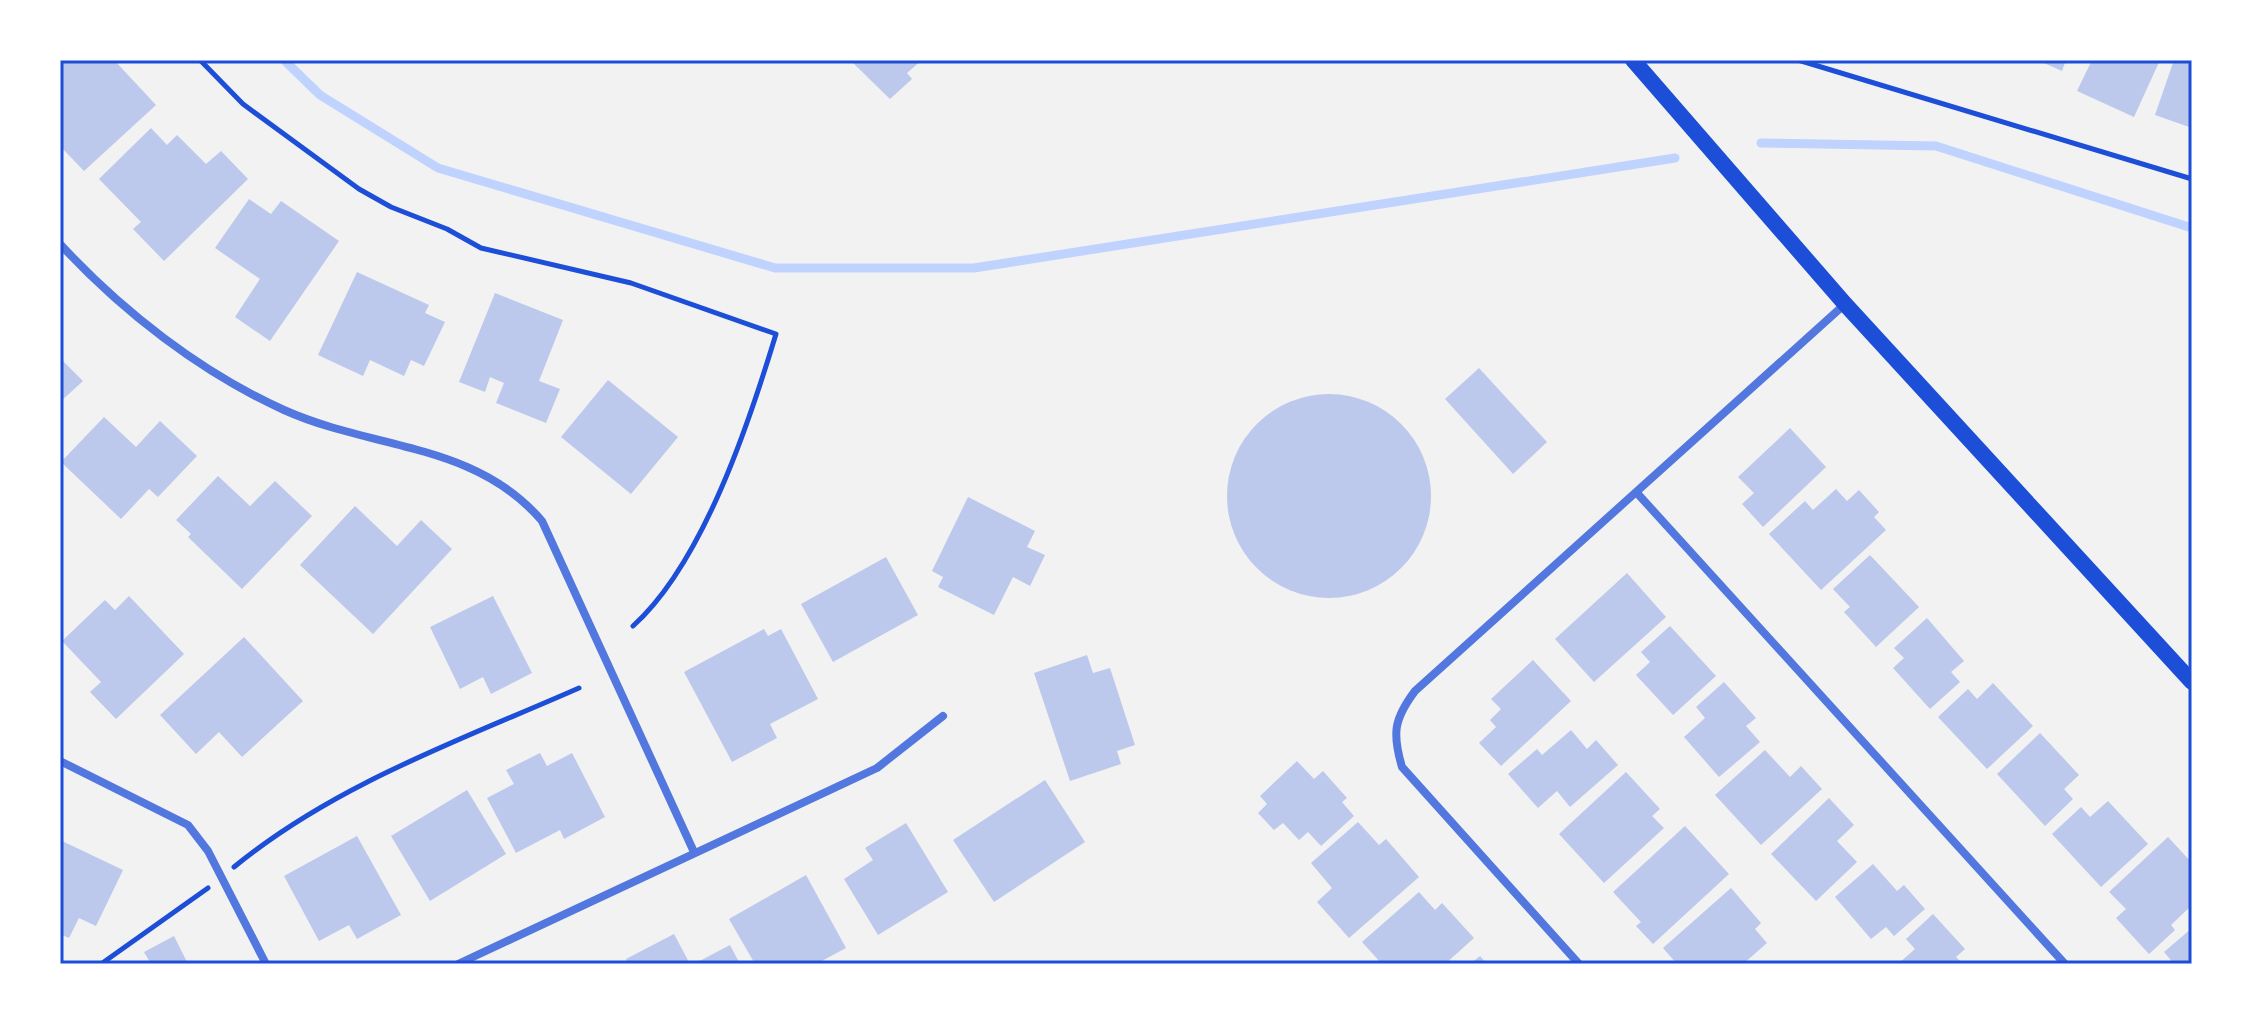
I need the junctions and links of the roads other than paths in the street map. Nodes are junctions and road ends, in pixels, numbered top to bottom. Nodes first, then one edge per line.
1 (1633, 60) edge
2 (60, 244) edge
3 (1845, 304) junction
4 (1637, 493) junction
5 (2192, 682) edge
6 (943, 716) dead end
7 (60, 761) edge
8 (694, 852) junction
9 (266, 964) edge
10 (458, 964) edge
11 (1579, 964) edge
12 (2065, 964) edge

1 - 3 main road
2 - 8 street
3 - 4 street
3 - 5 main road
4 - 11 street
4 - 12 street
6 - 8 street
7 - 9 street
8 - 10 street

